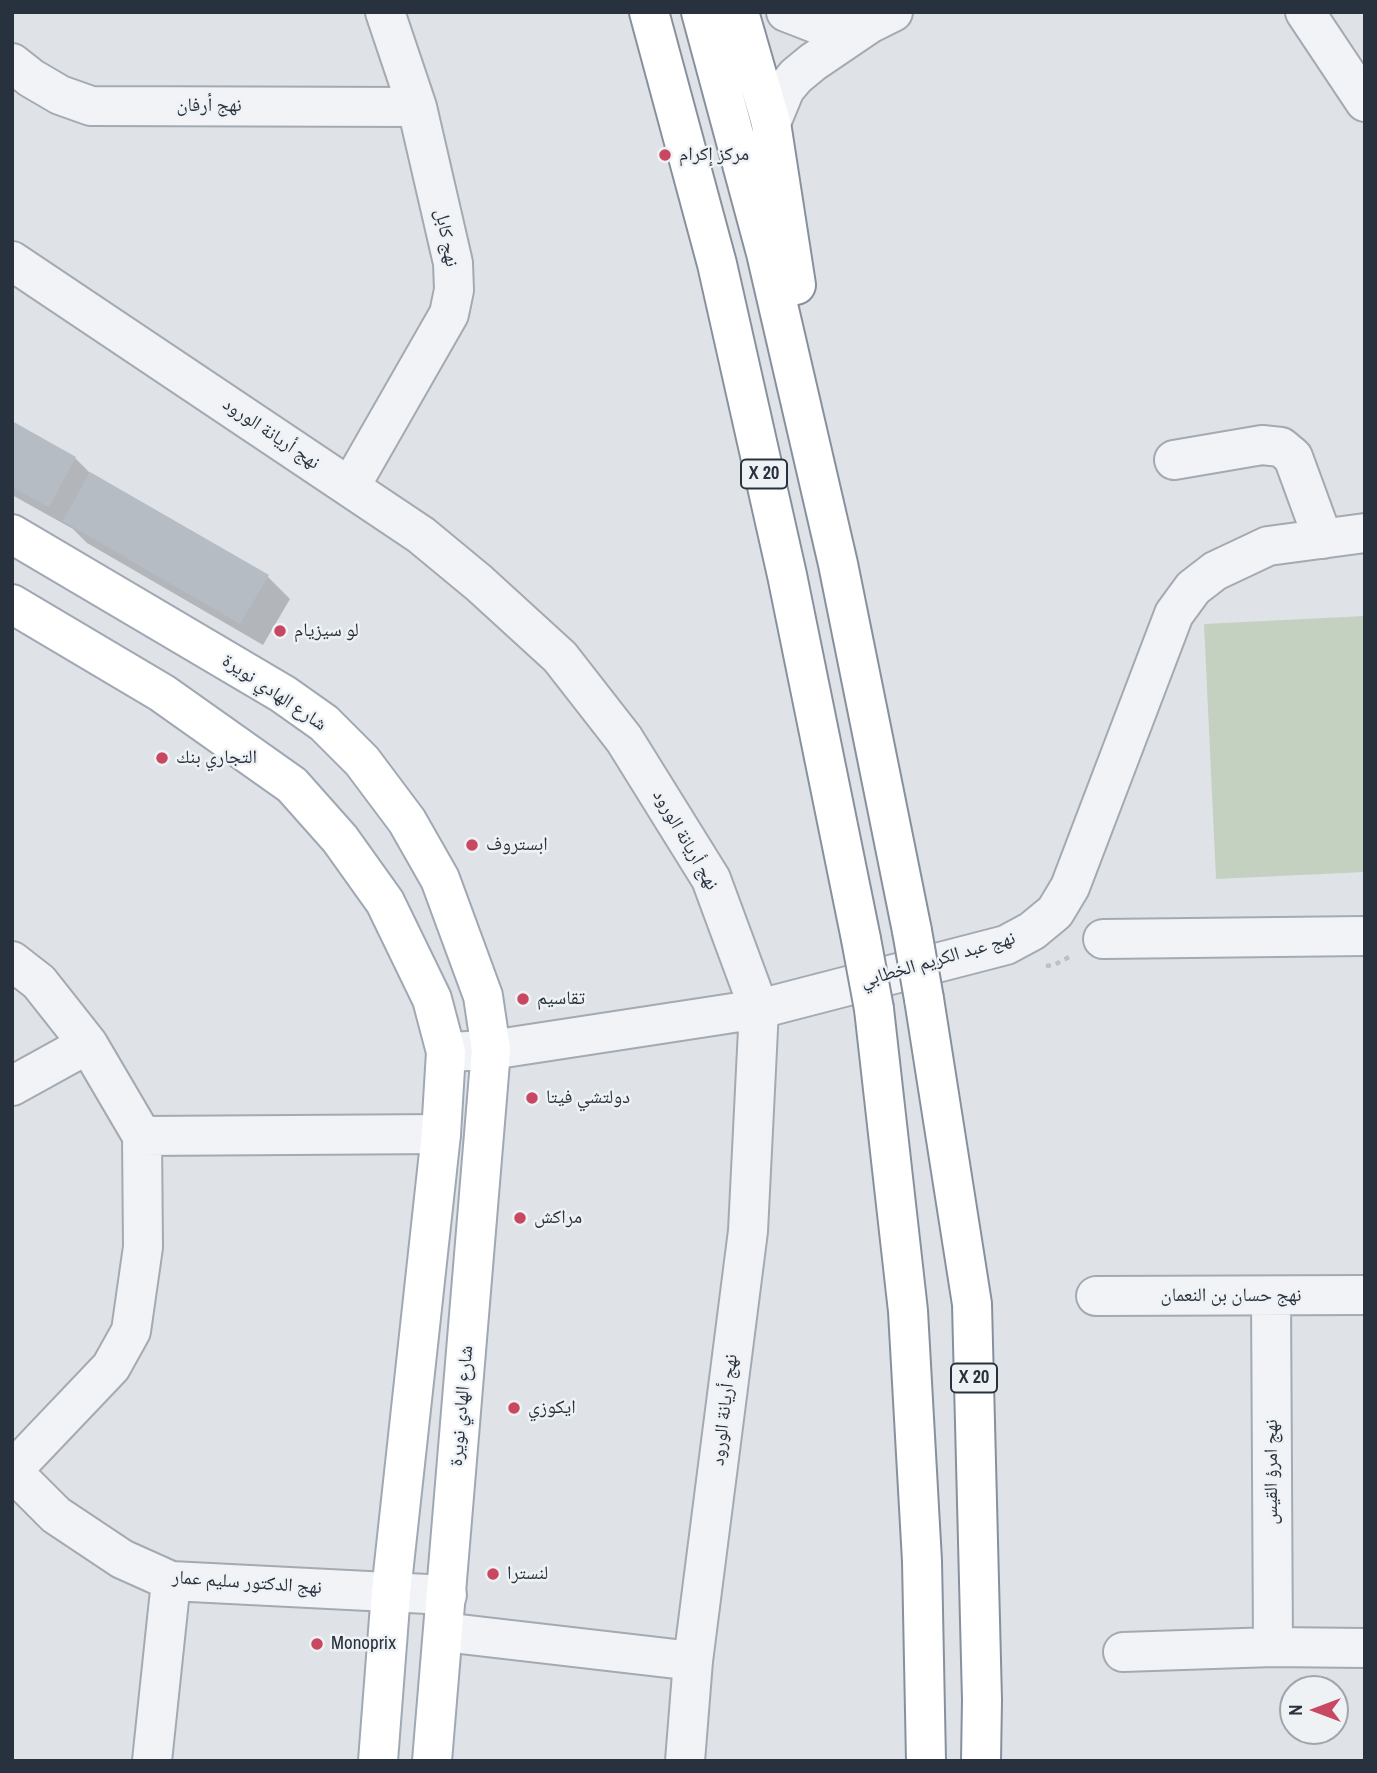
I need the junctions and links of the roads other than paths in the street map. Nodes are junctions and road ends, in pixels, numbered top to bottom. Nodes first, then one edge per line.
1 (385, 12) edge
2 (649, 12) edge
3 (701, 12) edge
4 (739, 12) edge
5 (786, 12) edge
6 (1305, 12) edge
7 (881, 18) edge
8 (12, 63) edge
9 (1365, 102) edge
10 (417, 107) junction
11 (771, 123) junction
12 (12, 261) edge
13 (1174, 460) dead end
14 (350, 487) junction
15 (1365, 533) edge
16 (12, 534) edge
17 (1323, 539) junction
18 (838, 564) junction
19 (12, 604) edge
20 (1365, 936) edge
21 (1103, 939) dead end
22 (12, 961) edge
23 (759, 1009) junction
24 (88, 1044) junction
25 (491, 1050) junction
26 (446, 1052) junction
27 (19, 1072) edge
28 (441, 1134) junction
29 (142, 1136) junction
30 (1365, 1295) edge
31 (1096, 1296) dead end
32 (1271, 1296) junction
33 (12, 1471) edge
34 (171, 1581) junction
35 (391, 1592) junction
36 (445, 1614) junction
37 (1273, 1647) junction
38 (1365, 1648) edge
39 (1124, 1652) dead end
40 (693, 1661) junction
41 (152, 1761) edge
42 (378, 1761) edge
43 (432, 1761) edge
44 (685, 1761) edge
45 (926, 1761) edge
46 (983, 1761) edge

1 - 10 street, نهج كابل
2 - 45 main road, X 20, bridge
3 - 18 main road, X 20
4 - 11 main road
5 - 7 street
6 - 9 street
7 - 11 street
8 - 10 street, نهج أرفان
10 - 14 street, نهج كابل
11 - 18 main road
12 - 14 street, نهج أريانة الورود
13 - 17 street
14 - 23 street, نهج أريانة الورود
15 - 17 street, نهج عبد الكريم الخطابي
16 - 25 main road, شارع الهادي نويرة
17 - 23 street, نهج عبد الكريم الخطابي
18 - 46 main road, X 20, bridge
19 - 26 main road
20 - 21 street
22 - 24 street, نهج الدكتور سليم عمار
23 - 25 street, نهج عبد الكريم الخطابي
23 - 40 street, نهج أريانة الورود
24 - 27 street
24 - 29 street, نهج الدكتور سليم عمار
25 - 26 street
25 - 36 main road, شارع الهادي نويرة
26 - 28 main road
28 - 29 street
28 - 35 main road
29 - 33 street, نهج الدكتور سليم عمار
30 - 32 street, نهج حسان بن النعمان
31 - 32 street, نهج حسان بن النعمان
32 - 37 street, نهج امرؤ القيس
33 - 34 street, نهج الدكتور سليم عمار
34 - 35 street, نهج الدكتور سليم عمار
34 - 41 street
35 - 36 street, نهج الدكتور سليم عمار
35 - 42 main road
36 - 40 street, نهج الدكتور سليم عمار
36 - 43 main road, شارع الهادي نويرة
37 - 38 street
37 - 39 street
40 - 44 street, نهج أريانة الورود

